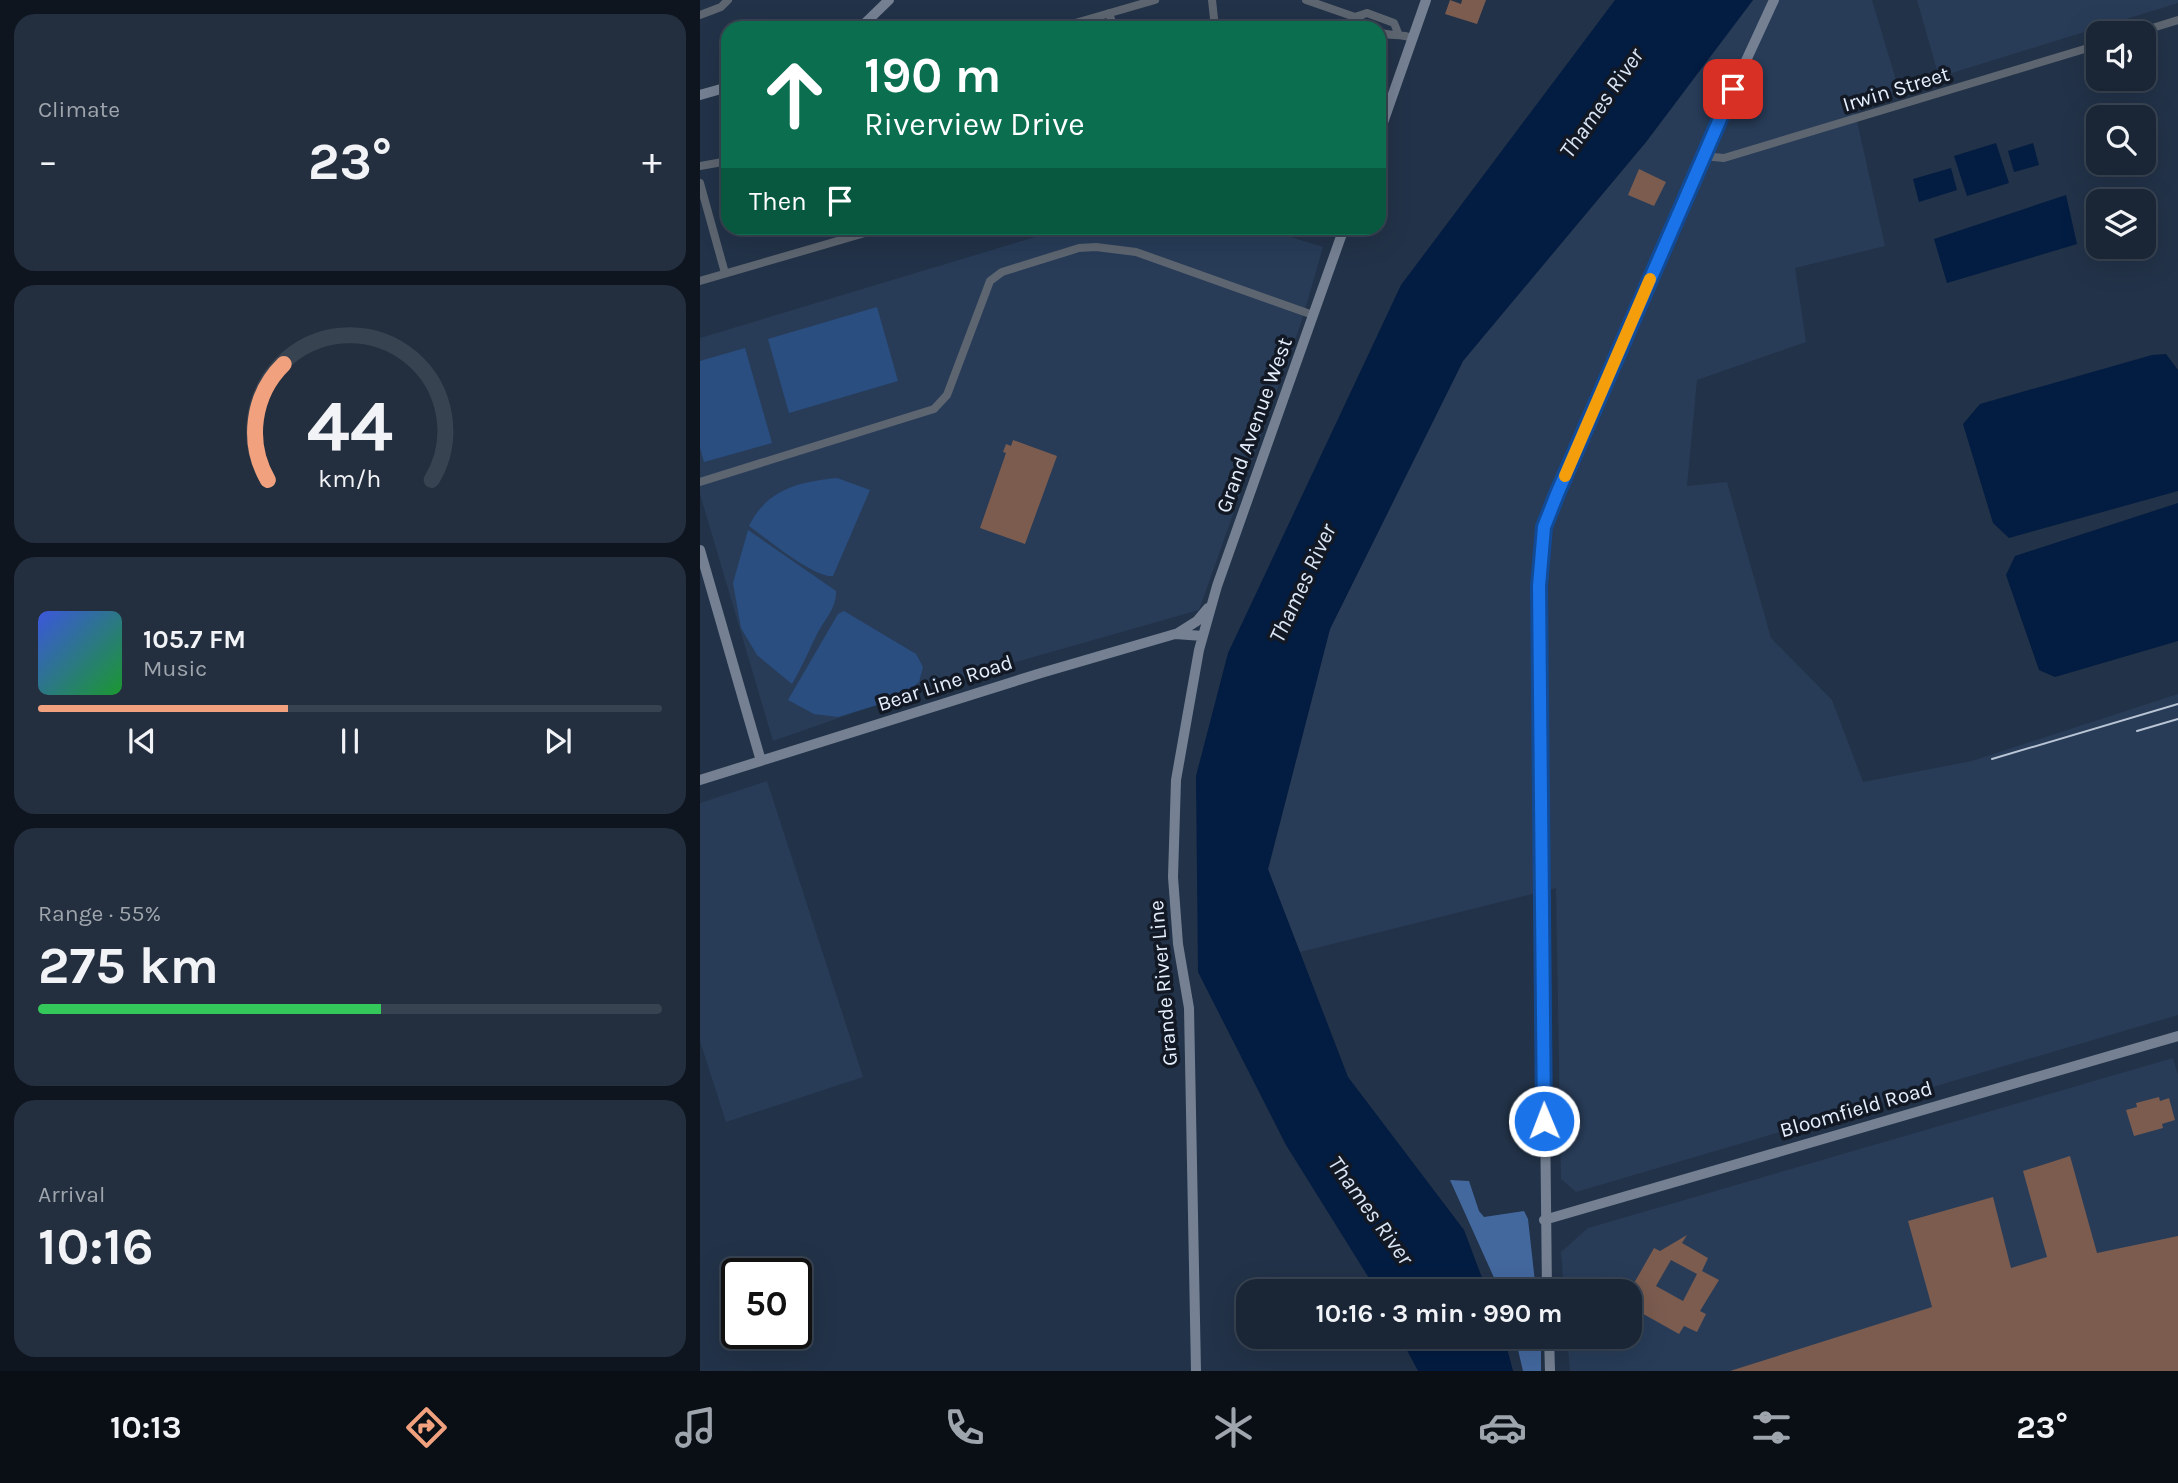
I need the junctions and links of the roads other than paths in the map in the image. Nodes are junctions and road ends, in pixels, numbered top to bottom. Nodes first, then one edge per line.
1 (728, 0) edge
2 (889, 0) edge
3 (1155, 0) edge
4 (1212, 0) edge
5 (1306, 0) edge
6 (1426, 0) edge
7 (1774, 0) edge
8 (1109, 13) junction
9 (700, 15) edge
10 (1355, 17) junction
11 (2178, 20) edge
12 (867, 21) edge
13 (1082, 21) edge
14 (1112, 21) edge
15 (1214, 21) edge
16 (1360, 21) edge
17 (2156, 27) edge
18 (1398, 33) junction
19 (1386, 35) edge
20 (1413, 38) junction
21 (2086, 49) edge
22 (721, 89) edge
23 (700, 95) edge
24 (1386, 114) edge
25 (1702, 156) junction
26 (721, 162) edge
27 (700, 166) edge
28 (700, 183) edge
29 (858, 235) edge
30 (1341, 235) edge
31 (725, 273) junction
32 (700, 281) edge
33 (1313, 316) junction
34 (700, 482) edge
35 (700, 550) edge
36 (1214, 596) junction
37 (1175, 634) junction
38 (1203, 636) junction
39 (761, 761) junction
40 (700, 780) edge
41 (2178, 1036) edge
42 (1544, 1220) junction
43 (1546, 1279) edge
44 (1549, 1349) edge
45 (1196, 1371) edge
46 (1550, 1371) edge

1 - 9 street
2 - 12 main road
3 - 8 street
4 - 15 street
5 - 10 street
6 - 20 main road
7 - 25 main road
8 - 13 street
8 - 14 street
10 - 16 street
10 - 18 street
11 - 17 street
18 - 19 street
18 - 20 street
20 - 24 main road
21 - 25 street, Irwin Street
22 - 23 main road
25 - 42 main road
26 - 27 street
28 - 31 street
29 - 31 street
30 - 33 main road, Grand Avenue West
31 - 32 street
33 - 34 street
33 - 36 main road, Grand Avenue West
35 - 39 main road
36 - 37 main road
36 - 38 main road, Grand Avenue West
37 - 38 main road, Bear Line Road
37 - 39 main road, Bear Line Road
38 - 45 main road, Grande River Line
39 - 40 main road, Bear Line Road
41 - 42 main road, Bloomfield Road
42 - 43 main road
44 - 46 main road

